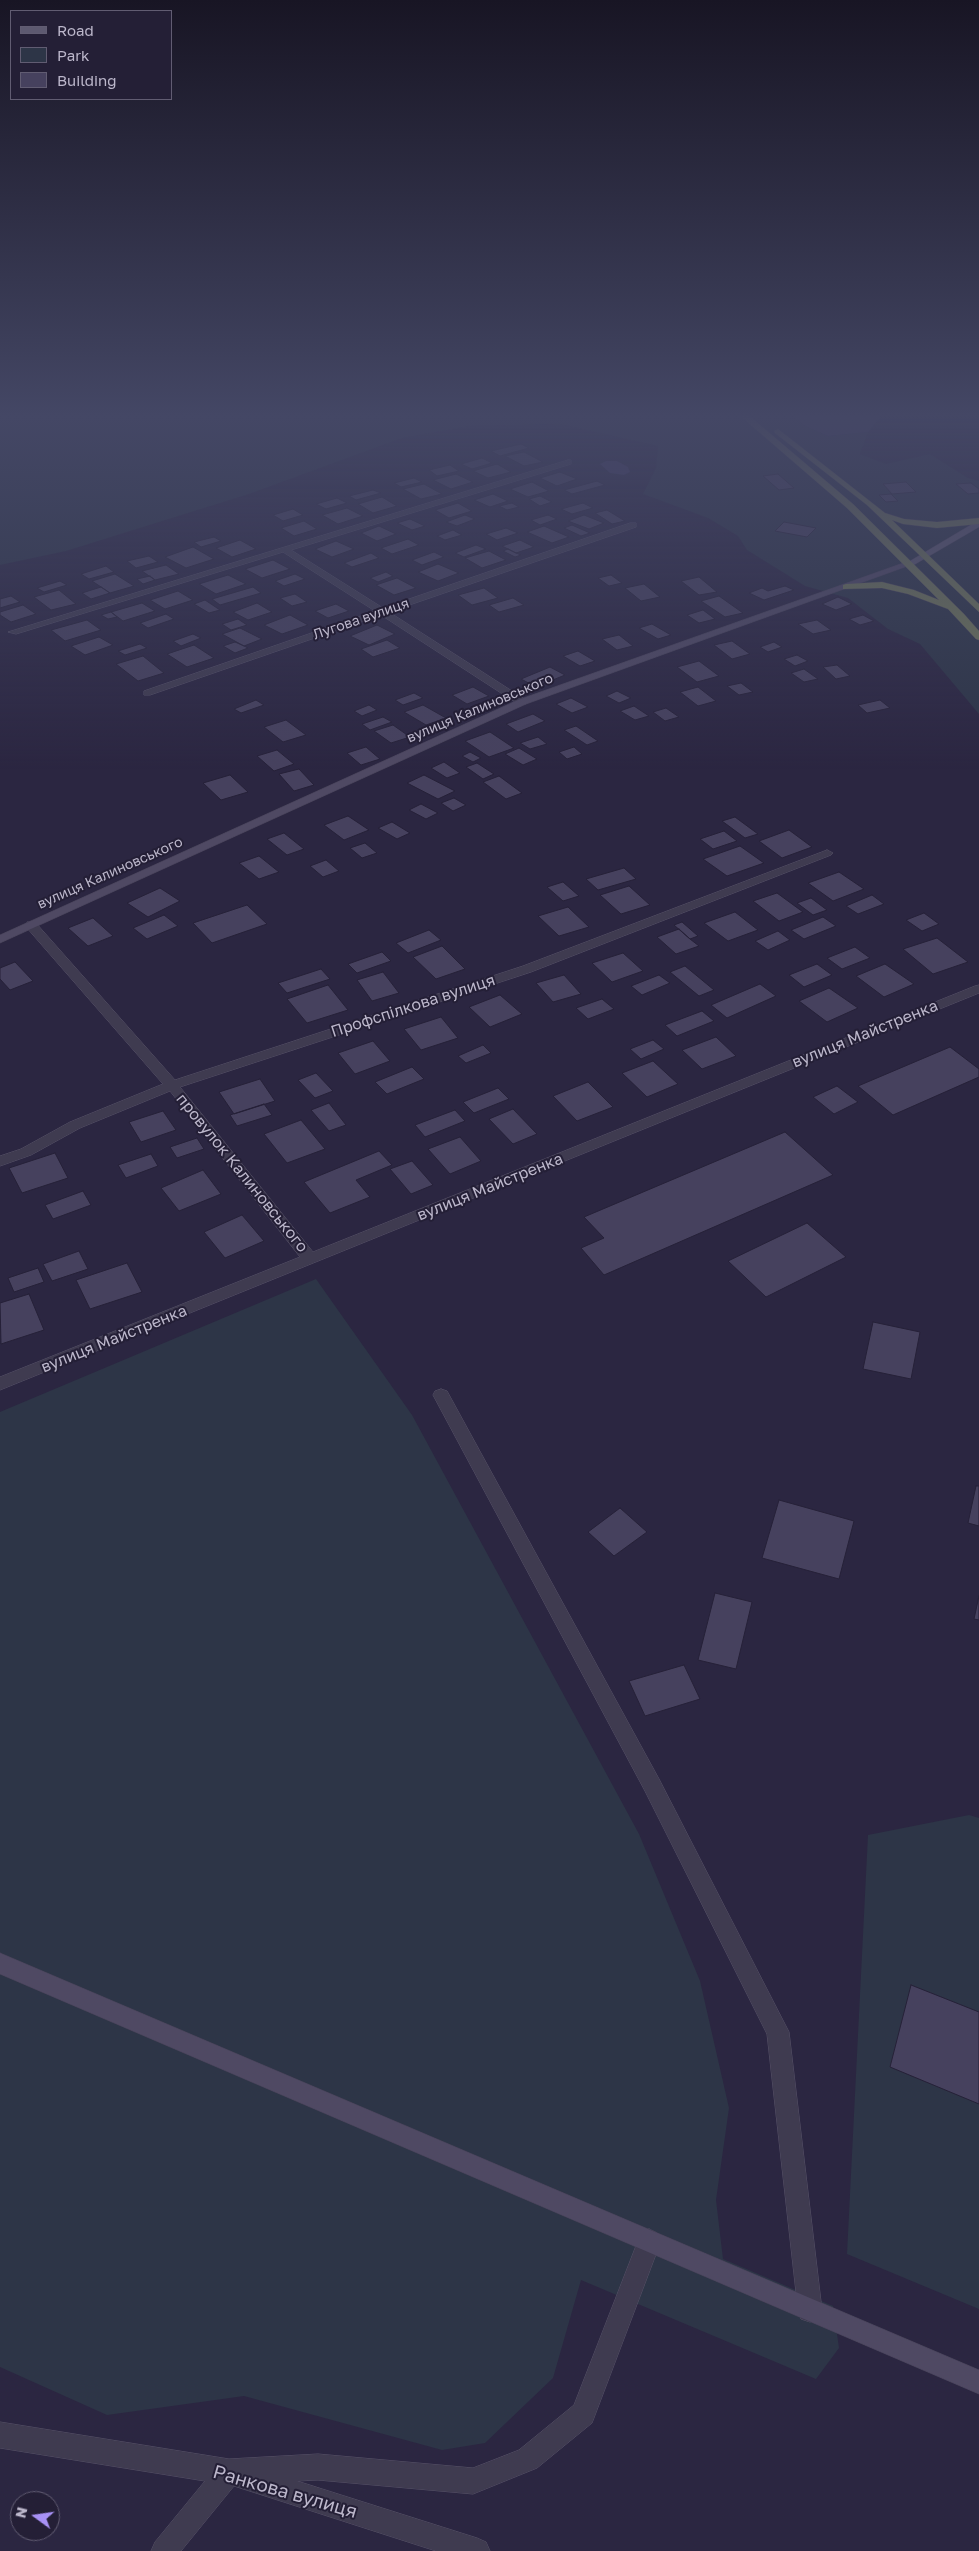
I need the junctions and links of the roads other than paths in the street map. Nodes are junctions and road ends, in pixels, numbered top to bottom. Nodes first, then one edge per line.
1 (339, 532) edge
2 (613, 532) edge
3 (876, 532) edge
4 (900, 532) edge
5 (962, 532) edge
6 (284, 549) junction
7 (924, 555) junction
8 (909, 564) junction
9 (846, 587) junction
10 (954, 608) junction
11 (979, 609) edge
12 (383, 612) junction
13 (13, 632) dead end
14 (979, 637) edge
15 (147, 693) dead end
16 (522, 702) junction
17 (827, 853) dead end
18 (30, 925) junction
19 (0, 939) edge
20 (979, 989) edge
21 (172, 1085) junction
22 (0, 1161) edge
23 (312, 1260) junction
24 (0, 1384) edge
25 (441, 1395) dead end
26 (0, 1963) edge
27 (649, 2241) junction
28 (810, 2310) junction
29 (979, 2382) edge
30 (0, 2435) edge
31 (229, 2472) junction
32 (164, 2551) edge
33 (477, 2551) edge

1 - 6 street
2 - 12 street, Лугова вулиця
3 - 8 highway
4 - 7 highway
5 - 7 main road, вулиця Калиновського
6 - 12 street
6 - 13 street
7 - 8 main road, вулиця Калиновського
7 - 11 highway
8 - 9 main road, вулиця Калиновського
8 - 10 highway
9 - 10 highway
9 - 16 main road, вулиця Калиновського
10 - 14 highway
12 - 15 street, Лугова вулиця
12 - 16 street
16 - 18 main road, вулиця Калиновського
17 - 21 street, Профспілкова вулиця
18 - 19 main road, вулиця Калиновського
18 - 21 street, провулок Калиновського
20 - 23 street, вулиця Майстренка
21 - 22 street, Профспілкова вулиця
21 - 23 street, провулок Калиновського
23 - 24 street, вулиця Майстренка
25 - 28 street
26 - 27 main road
27 - 28 main road
27 - 31 street
28 - 29 main road
30 - 31 street, Ранкова вулиця
31 - 32 street
31 - 33 street, Ранкова вулиця

